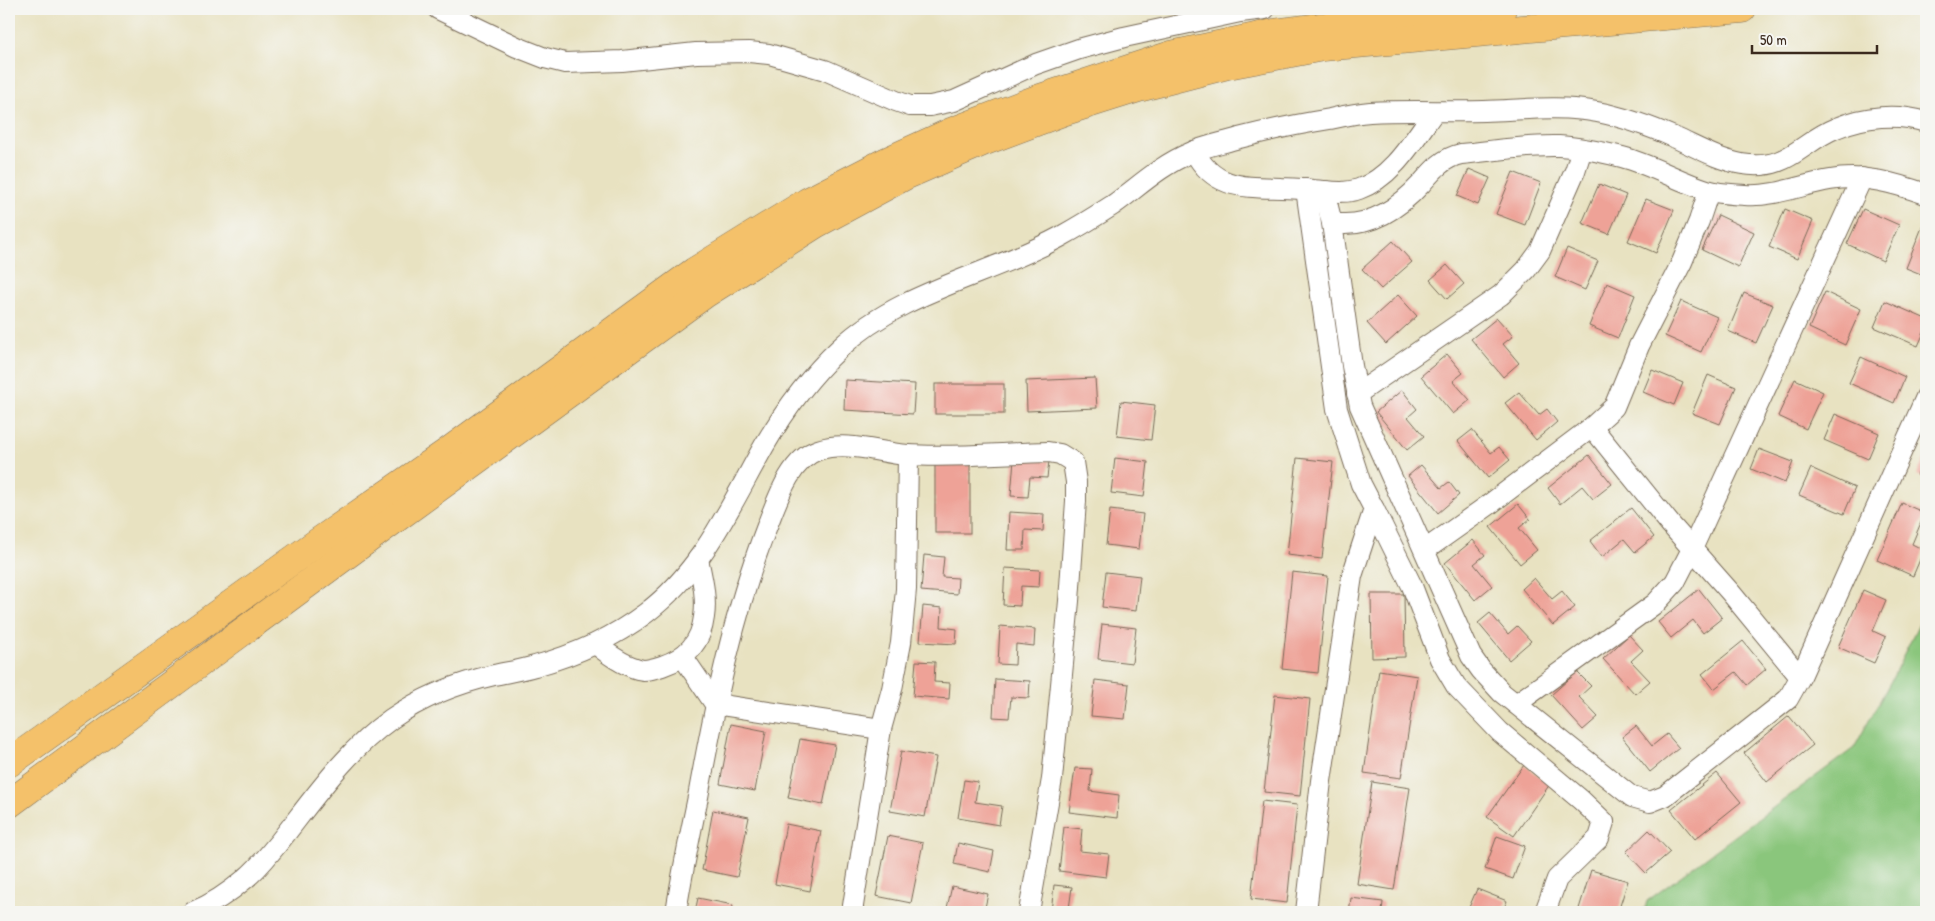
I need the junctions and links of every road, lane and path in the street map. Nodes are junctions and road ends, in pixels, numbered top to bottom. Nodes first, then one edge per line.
1 (438, 9) edge
2 (1265, 9) edge
3 (1502, 9) edge
4 (1742, 9) edge
5 (1434, 112) junction
6 (1926, 122) edge
7 (1582, 149) junction
8 (1194, 151) junction
9 (1862, 178) junction
10 (1315, 190) junction
11 (1709, 191) junction
12 (1926, 194) edge
13 (1332, 223) junction
14 (1357, 394) junction
15 (1926, 397) edge
16 (1592, 427) junction
17 (908, 455) junction
18 (1374, 509) junction
19 (1692, 549) junction
20 (1425, 550) junction
21 (698, 559) junction
22 (596, 644) junction
23 (683, 657) junction
24 (1800, 678) junction
25 (715, 704) junction
26 (1516, 704) junction
27 (882, 729) junction
28 (9, 763) edge
29 (9, 804) edge
30 (193, 912) edge
31 (676, 912) edge
32 (852, 912) edge
33 (1029, 912) edge
34 (1306, 912) edge
35 (1545, 912) edge

1 - 2 street
3 - 28 highway
4 - 29 highway
5 - 6 street
5 - 8 street
5 - 10 street
7 - 11 street
7 - 13 street
7 - 14 street
8 - 10 street
8 - 21 street
9 - 11 street
9 - 12 street
9 - 19 street
10 - 13 street
10 - 18 street
11 - 16 street
13 - 14 street
14 - 20 street
15 - 24 street
16 - 19 street
16 - 20 street
17 - 25 street
17 - 27 street
17 - 33 street
18 - 34 street
18 - 35 street
19 - 24 street
19 - 26 street
20 - 26 street
21 - 22 street
21 - 23 street
22 - 23 street
22 - 30 street
23 - 25 street
24 - 26 street
25 - 27 street
25 - 31 street
27 - 32 street

